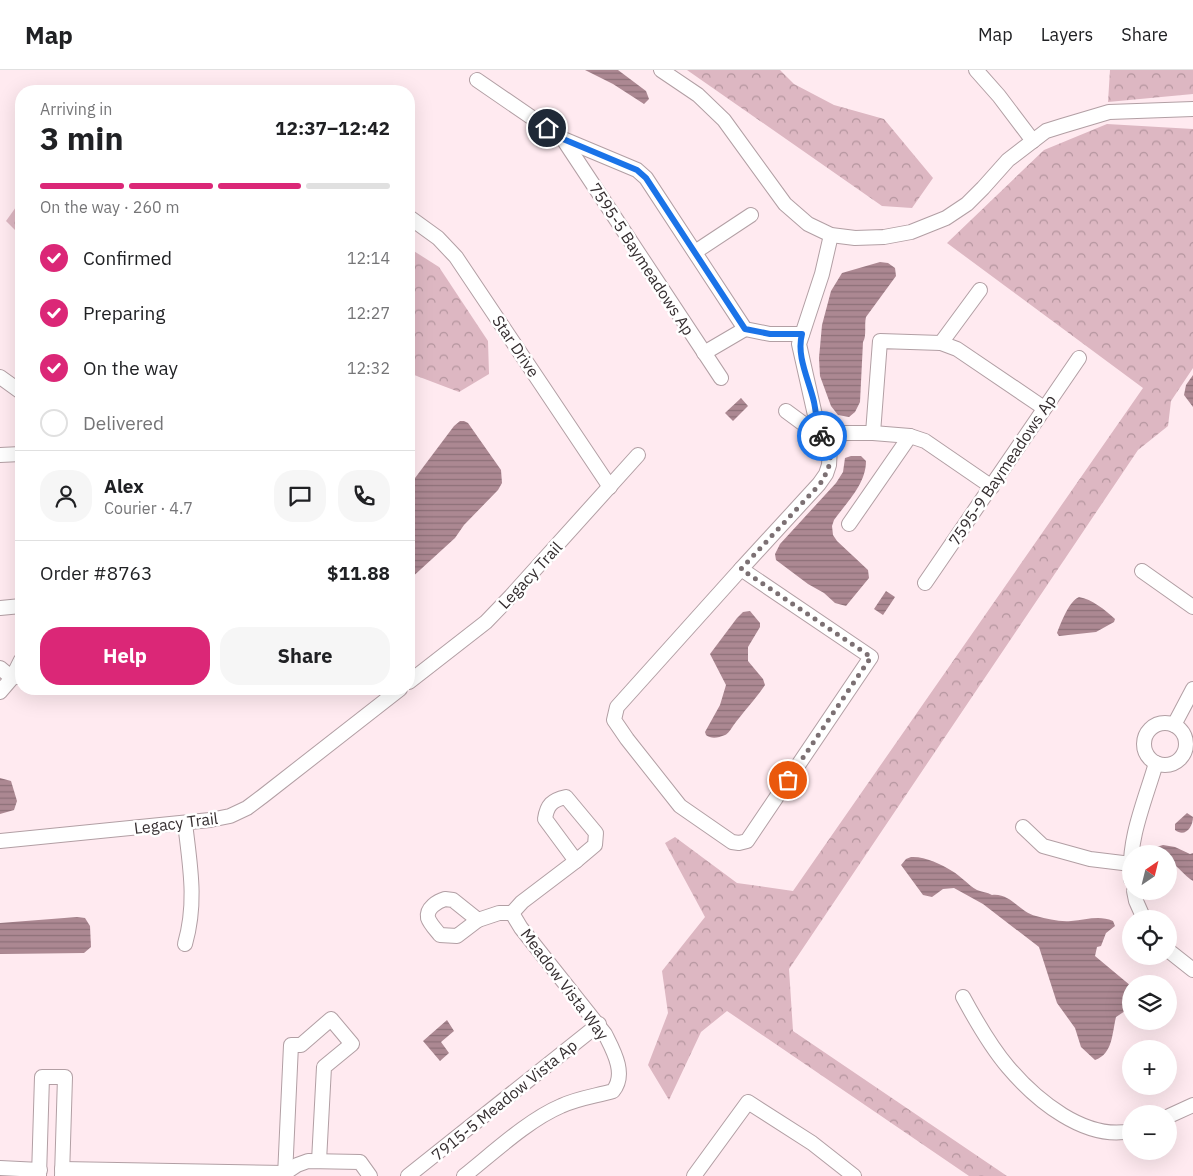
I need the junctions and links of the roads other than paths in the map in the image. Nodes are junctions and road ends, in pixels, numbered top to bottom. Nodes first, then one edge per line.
1 (662, 70) edge
2 (982, 72) edge
3 (477, 80) dead end
4 (1193, 109) edge
5 (563, 139) junction
6 (1033, 141) junction
7 (751, 215) dead end
8 (415, 222) edge
9 (831, 234) junction
10 (695, 252) junction
11 (980, 290) dead end
12 (745, 329) junction
13 (802, 334) junction
14 (941, 343) junction
15 (704, 353) junction
16 (1079, 358) dead end
17 (0, 377) edge
18 (721, 378) dead end
19 (15, 388) edge
20 (1044, 408) junction
21 (786, 411) dead end
22 (819, 433) junction
23 (873, 433) junction
24 (910, 436) junction
25 (15, 454) edge
26 (0, 455) edge
27 (638, 455) dead end
28 (610, 487) junction
29 (992, 487) junction
30 (849, 524) dead end
31 (741, 569) junction
32 (1142, 571) dead end
33 (925, 583) dead end
34 (15, 607) edge
35 (1193, 607) edge
36 (0, 608) edge
37 (0, 668) edge
38 (15, 676) edge
39 (415, 677) edge
40 (15, 679) edge
41 (1193, 690) edge
42 (0, 692) edge
43 (392, 695) edge
44 (1174, 725) junction
45 (1156, 763) junction
46 (185, 824) junction
47 (1023, 827) dead end
48 (0, 841) edge
49 (1133, 845) edge
50 (576, 860) dead end
51 (1122, 863) edge
52 (512, 913) junction
53 (478, 920) dead end
54 (185, 944) dead end
55 (1177, 957) edge
56 (1193, 970) edge
57 (963, 997) dead end
58 (599, 1024) junction
59 (1193, 1105) edge
60 (1177, 1112) edge
61 (1122, 1131) edge
62 (319, 1161) junction
63 (0, 1168) edge
64 (62, 1172) edge
65 (39, 1173) edge
66 (285, 1175) edge
67 (370, 1176) edge
68 (408, 1176) edge
69 (465, 1176) edge
70 (694, 1176) edge
71 (854, 1176) edge

1 - 9 street
2 - 6 street
3 - 5 street
4 - 6 street
5 - 10 street
5 - 15 street, 7595-5 Baymeadows Ap
6 - 9 street
7 - 10 street
8 - 28 street, Star Drive
9 - 13 street
10 - 12 street
11 - 14 street
12 - 13 street
12 - 15 street
13 - 22 street
14 - 20 street
14 - 23 street
15 - 18 street, 7595-5 Baymeadows Ap
16 - 20 street, 7595-9 Baymeadows Ap
17 - 19 street
20 - 29 street, 7595-9 Baymeadows Ap
21 - 22 street
22 - 23 street
22 - 31 street
23 - 24 street
24 - 29 street
24 - 30 street
25 - 26 street
27 - 28 street, Legacy Trail
28 - 39 street, Legacy Trail
29 - 33 street, 7595-9 Baymeadows Ap
31 - 31 street
32 - 35 street
34 - 36 street
37 - 38 street
40 - 42 street
41 - 44 street
43 - 46 street, Legacy Trail
44 - 45 street
44 - 45 street
45 - 49 street
46 - 48 street, Legacy Trail
46 - 54 street
47 - 51 street
50 - 52 street
52 - 53 street
52 - 58 street, Meadow Vista Way
55 - 56 street
57 - 61 street
58 - 68 street, 7915-5 Meadow Vista Ap
58 - 69 street, Meadow Vista Way
59 - 60 street
62 - 66 street
62 - 66 street
62 - 67 street
63 - 65 street
64 - 65 street
64 - 66 street
70 - 71 street

